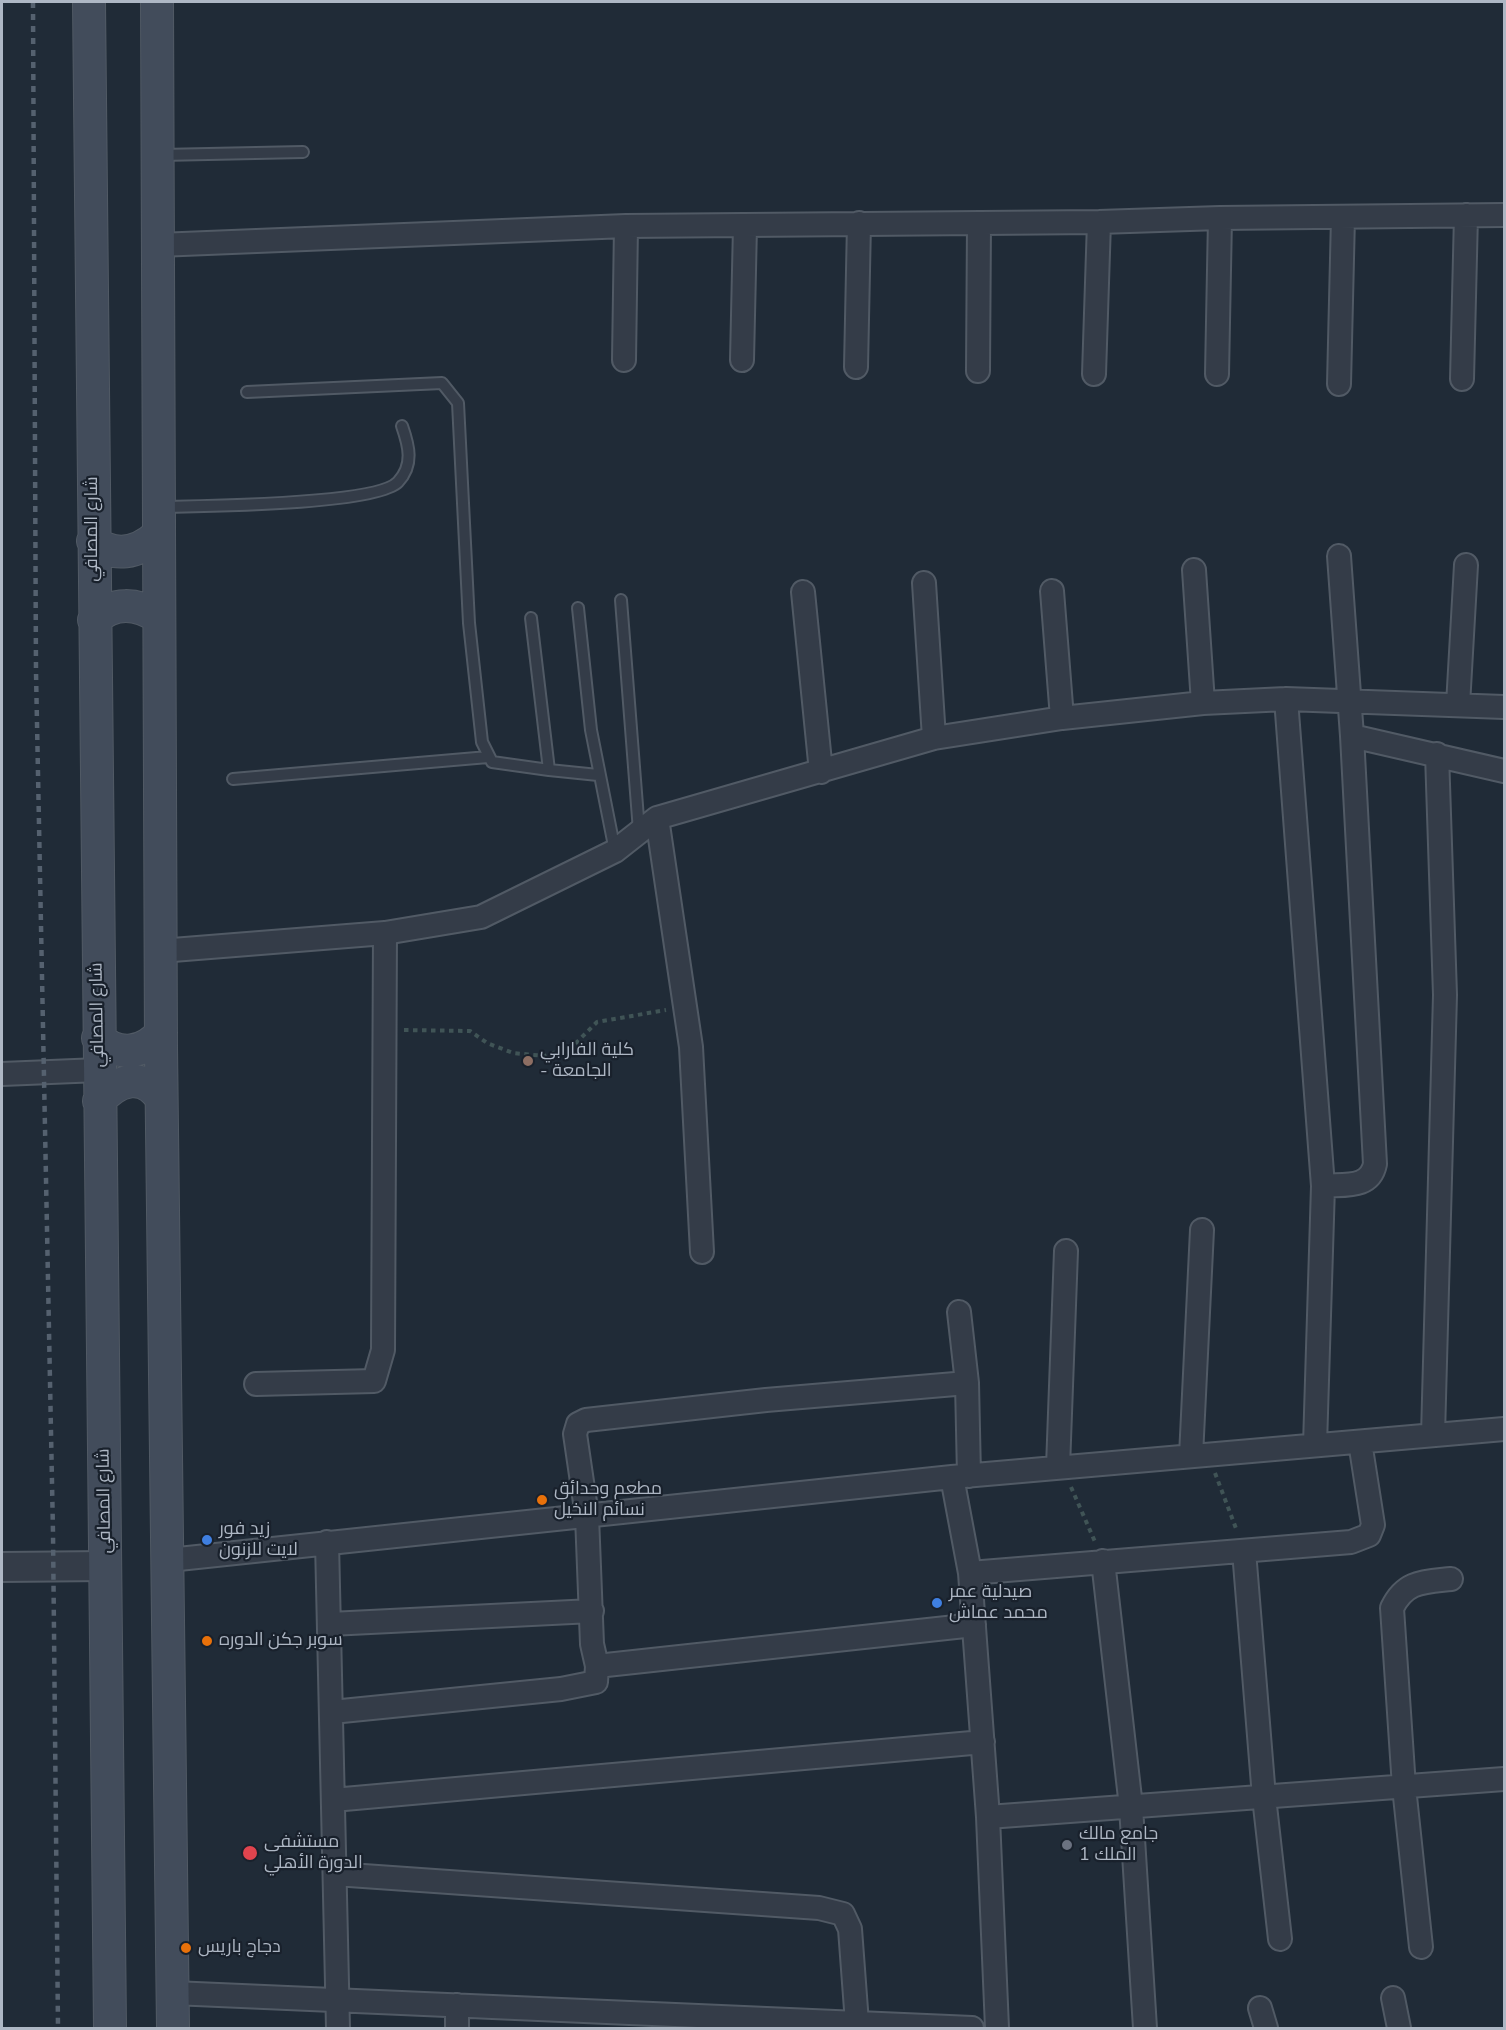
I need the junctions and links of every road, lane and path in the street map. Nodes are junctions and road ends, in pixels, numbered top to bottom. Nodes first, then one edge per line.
1 (89, 2) edge
2 (157, 2) edge
3 (303, 153) dead end
4 (157, 155) junction
5 (1466, 215) junction
6 (1504, 215) edge
7 (1343, 217) junction
8 (1220, 218) junction
9 (1099, 222) junction
10 (859, 223) junction
11 (979, 223) junction
12 (626, 226) junction
13 (745, 226) junction
14 (158, 245) junction
15 (624, 360) dead end
16 (742, 360) dead end
17 (856, 367) dead end
18 (978, 371) dead end
19 (1094, 374) dead end
20 (1217, 374) dead end
21 (1462, 379) dead end
22 (1340, 384) dead end
23 (247, 392) dead end
24 (402, 426) dead end
25 (158, 521) junction
26 (93, 541) junction
27 (1339, 556) dead end
28 (1466, 565) dead end
29 (1194, 570) dead end
30 (924, 583) dead end
31 (1052, 591) dead end
32 (803, 592) dead end
33 (621, 600) dead end
34 (578, 608) dead end
35 (158, 617) junction
36 (531, 618) dead end
37 (93, 620) junction
38 (1286, 699) junction
39 (1347, 701) junction
40 (1203, 703) junction
41 (1458, 705) junction
42 (1504, 707) edge
43 (1062, 718) junction
44 (1352, 736) junction
45 (934, 738) junction
46 (1437, 754) junction
47 (488, 757) junction
48 (549, 770) junction
49 (1504, 771) edge
50 (821, 772) junction
51 (598, 774) junction
52 (233, 779) dead end
53 (648, 824) junction
54 (615, 851) junction
55 (385, 933) junction
56 (160, 951) junction
57 (685, 1007) junction
58 (386, 1029) junction
59 (161, 1034) junction
60 (98, 1038) junction
61 (99, 1070) junction
62 (2, 1074) edge
63 (162, 1098) junction
64 (99, 1101) junction
65 (1323, 1186) junction
66 (1202, 1230) dead end
67 (1066, 1251) dead end
68 (702, 1252) dead end
69 (959, 1312) dead end
70 (967, 1383) junction
71 (256, 1384) dead end
72 (1504, 1429) edge
73 (1433, 1435) junction
74 (1360, 1442) junction
75 (1315, 1445) junction
76 (1199, 1456) junction
77 (1060, 1467) junction
78 (961, 1476) junction
79 (587, 1516) junction
80 (327, 1542) junction
81 (1245, 1551) junction
82 (169, 1560) junction
83 (1103, 1561) junction
84 (106, 1566) junction
85 (2, 1567) edge
86 (970, 1573) junction
87 (1451, 1579) dead end
88 (592, 1611) junction
89 (330, 1624) junction
90 (974, 1625) junction
91 (597, 1666) junction
92 (332, 1712) junction
93 (983, 1742) junction
94 (1504, 1779) edge
95 (1404, 1787) junction
96 (1264, 1797) junction
97 (333, 1800) junction
98 (1131, 1807) junction
99 (988, 1817) junction
100 (334, 1874) junction
101 (1280, 1938) dead end
102 (1421, 1947) dead end
103 (172, 1993) junction
104 (1394, 1998) dead end
105 (337, 2000) junction
106 (457, 2006) junction
107 (602, 2020) edge
108 (743, 2023) edge
109 (857, 2023) junction
110 (110, 2028) edge
111 (173, 2028) edge
112 (338, 2028) edge
113 (457, 2028) edge
114 (972, 2028) edge
115 (997, 2028) edge
116 (1145, 2028) edge
117 (1399, 2028) edge

1 - 26 main road, شارع المصافي
2 - 4 main road
3 - 4 lane
4 - 14 main road
5 - 6 street
5 - 7 street
5 - 21 street
7 - 8 street
7 - 22 street
8 - 9 street
8 - 20 street
9 - 11 street
9 - 19 street
10 - 11 street
10 - 13 street
10 - 17 street
11 - 18 street
12 - 13 street
12 - 14 street
12 - 15 street
13 - 16 street
14 - 25 main road
23 - 47 lane
24 - 25 lane
25 - 26 main road
25 - 35 main road
26 - 37 main road, شارع المصافي
27 - 39 street
28 - 41 street
29 - 40 street
30 - 45 street
31 - 43 street
32 - 50 street
33 - 53 lane
34 - 51 lane
35 - 37 main road
35 - 56 main road
36 - 48 lane
37 - 60 main road, شارع المصافي
38 - 39 street
38 - 40 street
38 - 65 street
39 - 41 street
39 - 44 street
40 - 43 street
41 - 42 street
43 - 45 street
44 - 46 street
44 - 65 street
45 - 50 street
46 - 49 street
46 - 73 street
47 - 48 lane
47 - 52 lane
48 - 51 lane
50 - 53 street
51 - 54 lane
53 - 54 street
53 - 57 street
54 - 55 street
55 - 56 street
55 - 58 street
56 - 59 main road
57 - 58 path
57 - 68 street
58 - 71 street
59 - 60 main road
59 - 63 main road
60 - 61 main road, شارع المصافي
61 - 62 street
61 - 64 main road, شارع المصافي
63 - 64 main road
63 - 82 main road
64 - 84 main road, شارع المصافي
65 - 75 street
66 - 76 street
67 - 77 street
69 - 70 street
70 - 78 street
70 - 79 street
72 - 73 street
73 - 74 street
74 - 75 street
74 - 81 street
75 - 76 street
76 - 77 street
76 - 81 path
77 - 78 street
77 - 83 path
78 - 79 street
78 - 86 street
79 - 80 street
79 - 88 street
80 - 82 street
80 - 89 street
81 - 83 street
81 - 96 street
82 - 103 main road
83 - 86 street
83 - 98 street
84 - 85 street
84 - 110 main road, شارع المصافي
86 - 90 street
87 - 95 street
88 - 89 street
88 - 91 street
89 - 92 street
90 - 91 street
90 - 93 street
91 - 92 street
92 - 97 street
93 - 97 street
93 - 99 street
94 - 95 street
95 - 96 street
95 - 102 street
96 - 98 street
96 - 101 street
97 - 100 street
98 - 99 street
98 - 116 street
99 - 115 street
100 - 105 street
100 - 109 street
103 - 105 street
103 - 111 main road
104 - 117 street
105 - 106 street
105 - 112 street
106 - 107 street
106 - 113 street
107 - 108 street
108 - 109 street
109 - 114 street

